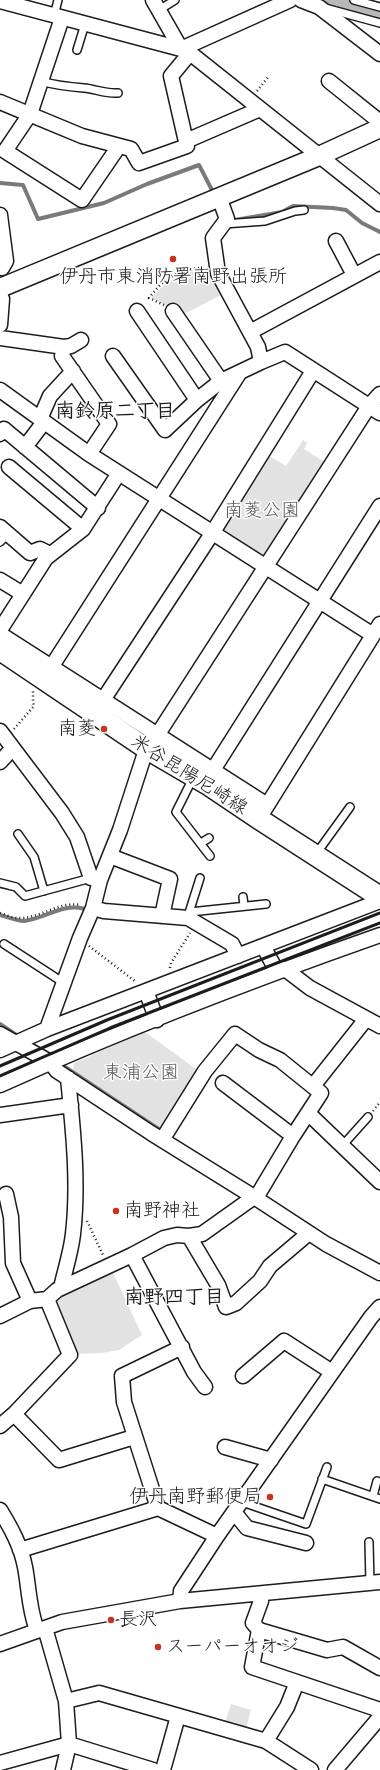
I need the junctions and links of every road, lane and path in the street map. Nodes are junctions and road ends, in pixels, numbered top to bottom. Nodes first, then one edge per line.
1 (58, 0) edge
2 (175, 0) edge
3 (290, 0) edge
4 (301, 0) edge
5 (354, 0) edge
6 (5, 2) edge
7 (156, 5) edge
8 (319, 7) junction
9 (380, 8) edge
10 (58, 17) junction
11 (380, 23) edge
12 (85, 24) junction
13 (77, 50) dead end
14 (186, 51) junction
15 (380, 54) edge
16 (269, 76) dead end
17 (40, 81) junction
18 (333, 82) dead end
19 (118, 93) dead end
20 (0, 102) edge
21 (255, 104) junction
22 (30, 114) junction
23 (380, 122) edge
24 (380, 128) edge
25 (186, 141) junction
26 (119, 146) junction
27 (3, 154) edge
28 (319, 156) junction
29 (219, 197) junction
30 (380, 204) edge
31 (304, 210) dead end
32 (0, 215) edge
33 (224, 224) junction
34 (336, 241) dead end
35 (380, 262) edge
36 (217, 265) junction
37 (354, 275) junction
38 (2, 280) edge
39 (138, 311) dead end
40 (173, 312) joint
41 (0, 325) edge
42 (250, 332) junction
43 (0, 338) edge
44 (81, 340) dead end
45 (64, 347) junction
46 (113, 356) dead end
47 (261, 362) junction
48 (313, 371) junction
49 (73, 372) junction
50 (240, 372) junction
51 (221, 381) junction
52 (0, 390) edge
53 (380, 394) edge
54 (197, 400) junction
55 (374, 409) edge
56 (42, 421) junction
57 (0, 434) edge
58 (25, 447) junction
59 (89, 454) junction
60 (9, 467) dead end
61 (119, 473) junction
62 (159, 498) junction
63 (380, 506) edge
64 (98, 508) junction
65 (83, 529) junction
66 (213, 532) junction
67 (3, 534) edge
68 (50, 554) junction
69 (266, 566) junction
70 (0, 580) edge
71 (23, 594) junction
72 (319, 600) junction
73 (0, 630) edge
74 (377, 630) edge
75 (0, 634) edge
76 (0, 650) edge
77 (44, 677) junction
78 (103, 700) junction
79 (6, 739) edge
80 (152, 742) junction
81 (0, 762) edge
82 (205, 777) junction
83 (350, 807) dead end
84 (263, 812) junction
85 (18, 834) dead end
86 (209, 838) dead end
87 (201, 843) junction
88 (315, 855) junction
89 (110, 856) junction
90 (210, 856) dead end
91 (200, 878) dead end
92 (95, 879) junction
93 (0, 883) edge
94 (44, 891) junction
95 (242, 897) dead end
96 (380, 897) edge
97 (380, 901) edge
98 (266, 904) dead end
99 (244, 906) junction
100 (93, 908) junction
101 (0, 913) edge
102 (162, 916) junction
103 (191, 918) junction
104 (380, 935) edge
105 (80, 938) junction
106 (4, 944) dead end
107 (263, 946) junction
108 (238, 956) junction
109 (170, 969) dead end
110 (285, 969) junction
111 (64, 983) junction
112 (141, 987) junction
113 (157, 1020) junction
114 (375, 1021) edge
115 (47, 1029) junction
116 (0, 1034) edge
117 (15, 1043) junction
118 (0, 1050) edge
119 (50, 1062) junction
120 (68, 1078) junction
121 (223, 1083) dead end
122 (0, 1085) edge
123 (313, 1086) junction
124 (71, 1105) junction
125 (308, 1113) junction
126 (0, 1115) edge
127 (368, 1117) dead end
128 (293, 1136) junction
129 (162, 1140) junction
130 (342, 1146) junction
131 (380, 1182) edge
132 (6, 1194) dead end
133 (255, 1198) junction
134 (85, 1216) dead end
135 (310, 1233) junction
136 (189, 1236) junction
137 (132, 1255) junction
138 (109, 1266) junction
139 (380, 1273) edge
140 (61, 1288) junction
141 (47, 1299) junction
142 (30, 1301) junction
143 (380, 1307) edge
144 (0, 1316) edge
145 (182, 1348) junction
146 (332, 1372) junction
147 (243, 1376) dead end
148 (205, 1387) dead end
149 (14, 1414) junction
150 (0, 1426) edge
151 (134, 1437) junction
152 (225, 1447) dead end
153 (271, 1460) junction
154 (327, 1467) dead end
155 (322, 1479) junction
156 (377, 1481) dead end
157 (373, 1496) junction
158 (380, 1499) edge
159 (238, 1507) junction
160 (158, 1508) junction
161 (0, 1510) edge
162 (217, 1536) junction
163 (369, 1542) dead end
164 (306, 1543) dead end
165 (20, 1550) junction
166 (375, 1583) edge
167 (261, 1594) junction
168 (180, 1601) junction
169 (41, 1629) junction
170 (259, 1630) junction
171 (0, 1644) edge
172 (380, 1668) edge
173 (297, 1682) junction
174 (66, 1701) junction
175 (380, 1710) edge
176 (178, 1716) junction
177 (380, 1717) edge
178 (266, 1741) junction
179 (69, 1744) junction
180 (0, 1763) edge
181 (63, 1770) edge
182 (153, 1770) edge
183 (163, 1770) edge
184 (311, 1770) edge
185 (335, 1770) edge

1 - 10 lane
2 - 7 lane
3 - 14 street
4 - 8 street
5 - 9 lane
6 - 10 street
7 - 14 street
8 - 11 lane
8 - 15 street
10 - 12 street
10 - 17 street
12 - 13 lane
12 - 14 street
14 - 21 street
14 - 25 street
16 - 21 path
17 - 19 lane
17 - 22 street
18 - 23 street
20 - 22 street
21 - 25 street
21 - 28 street
22 - 26 street
22 - 27 street
24 - 28 street
25 - 26 street
26 - 27 street
28 - 29 street
28 - 30 street
29 - 33 street
29 - 38 street
31 - 33 lane
32 - 38 street
33 - 36 street
34 - 37 street
35 - 37 street
36 - 40 path
36 - 42 street
37 - 42 street
38 - 41 street
39 - 54 street
40 - 51 street
42 - 47 street
43 - 45 street
44 - 45 street
45 - 49 street
46 - 54 street
47 - 48 street
47 - 50 street
48 - 55 street
48 - 66 street
49 - 56 street
49 - 59 street
50 - 51 street
50 - 62 street
51 - 54 street
52 - 56 street
53 - 55 street
55 - 69 street
56 - 58 street
56 - 59 street
57 - 58 street
58 - 64 street
59 - 61 street
60 - 65 street
61 - 62 street
61 - 64 street
62 - 66 street
62 - 77 street
63 - 72 street
64 - 65 street
65 - 68 street
66 - 69 street
66 - 78 street
67 - 68 street
68 - 71 street
69 - 72 street
69 - 80 street
70 - 71 street
71 - 73 street
72 - 74 street
72 - 82 street
74 - 84 street
75 - 77 street
76 - 77 main road, 米谷昆陽尼崎線
77 - 78 street
77 - 79 path
77 - 80 main road, 米谷昆陽尼崎線
78 - 80 street
79 - 81 street
79 - 92 street
80 - 82 main road, 米谷昆陽尼崎線
80 - 89 street
82 - 84 main road, 米谷昆陽尼崎線
82 - 87 lane
83 - 88 lane
84 - 88 main road, 米谷昆陽尼崎線
85 - 94 lane
86 - 87 lane
87 - 90 lane
88 - 96 main road, 米谷昆陽尼崎線
89 - 92 street
89 - 102 street
91 - 103 lane
92 - 94 lane
92 - 100 street
93 - 94 lane
95 - 99 lane
97 - 107 street
98 - 99 lane
99 - 103 lane
100 - 101 path
100 - 102 street
100 - 105 street
102 - 103 street
103 - 108 street
103 - 109 path
104 - 110 street
105 - 111 street
105 - 112 path
106 - 111 lane
107 - 108 street
107 - 110 street
108 - 112 street
110 - 113 street
110 - 114 street
111 - 115 street
112 - 113 street
112 - 115 street
113 - 119 street
114 - 123 street
115 - 117 street
116 - 117 street
117 - 118 street
117 - 119 street
119 - 120 street
119 - 122 street
120 - 124 street
120 - 129 street
121 - 128 street
123 - 125 street
123 - 129 street
124 - 126 street
124 - 140 street
125 - 128 street
125 - 130 street
127 - 130 lane
128 - 133 street
129 - 133 street
130 - 131 street
132 - 142 street
133 - 135 street
133 - 136 street
134 - 138 path
135 - 136 street
135 - 139 street
136 - 137 street
137 - 138 street
137 - 145 street
138 - 140 street
140 - 141 street
141 - 142 street
141 - 149 street
142 - 144 street
143 - 146 street
145 - 148 street
145 - 151 street
146 - 147 street
146 - 153 street
149 - 150 street
149 - 151 street
151 - 160 street
152 - 153 street
153 - 159 street
154 - 155 lane
155 - 157 lane
155 - 159 lane
156 - 157 lane
157 - 158 lane
159 - 162 street
159 - 164 street
160 - 162 street
160 - 165 street
161 - 165 street
162 - 168 street
163 - 166 lane
165 - 169 street
166 - 167 street
167 - 168 street
167 - 170 street
168 - 169 street
169 - 171 street
169 - 174 street
170 - 172 street
170 - 173 street
173 - 175 street
173 - 178 street
174 - 176 street
174 - 179 street
176 - 178 street
176 - 183 street
177 - 185 street
178 - 184 street
179 - 180 street
179 - 181 street
179 - 182 street

